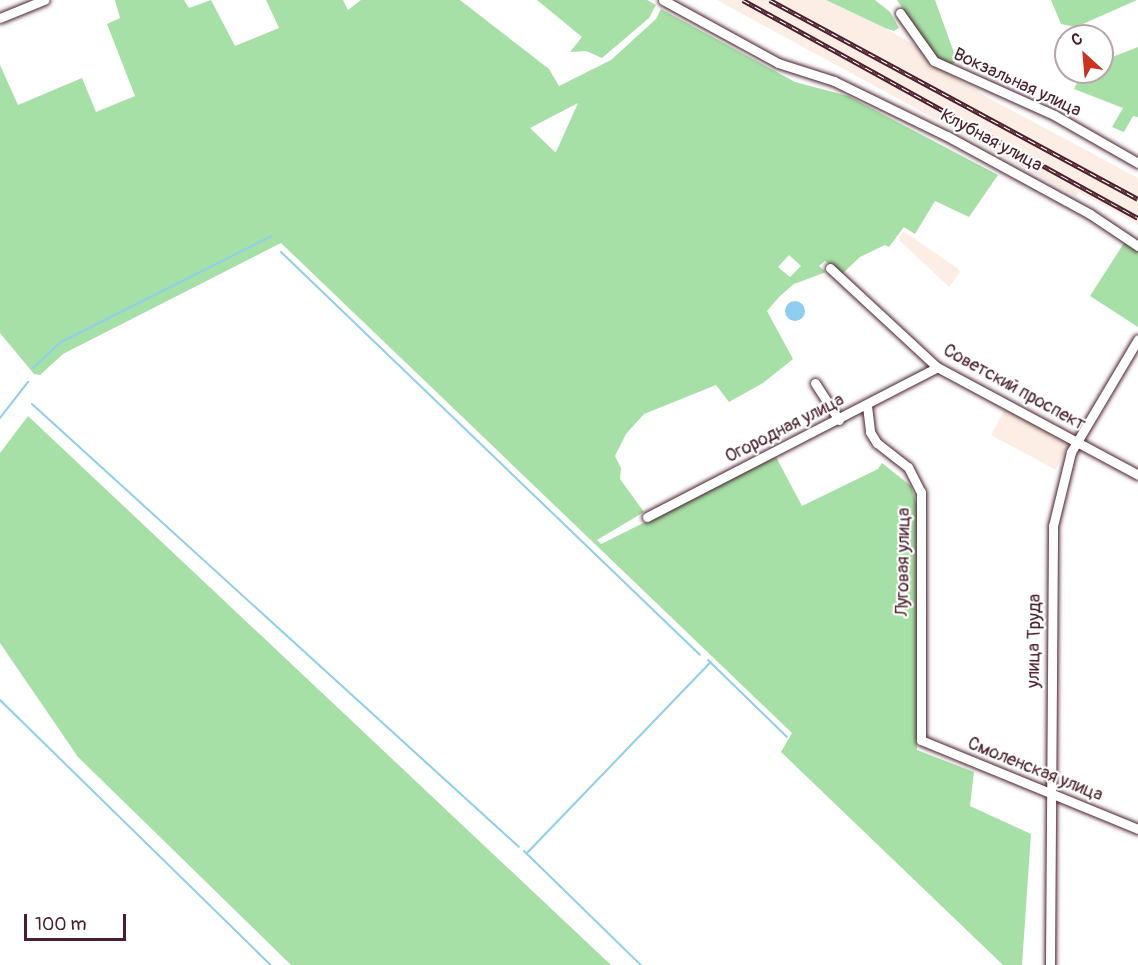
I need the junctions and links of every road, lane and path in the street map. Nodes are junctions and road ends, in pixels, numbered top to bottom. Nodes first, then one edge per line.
1 (44, 0) edge
2 (663, 0) edge
3 (900, 13) dead end
4 (0, 18) edge
5 (1138, 163) edge
6 (1138, 246) edge
7 (830, 268) dead end
8 (1138, 339) edge
9 (937, 367) junction
10 (815, 383) dead end
11 (867, 406) junction
12 (839, 420) junction
13 (1076, 442) junction
14 (1138, 475) edge
15 (647, 517) dead end
16 (921, 740) joint
17 (1049, 794) junction
18 (1138, 829) edge
19 (1050, 965) edge

1 - 4 street
2 - 6 street, Клубная улица
3 - 5 street, Вокзальная улица
7 - 9 street, Советский проспект
8 - 13 street, улица Труда
9 - 11 street, Огородная улица
9 - 13 street, Советский проспект
10 - 12 street
11 - 12 street, Огородная улица
11 - 16 street, Луговая улица
12 - 15 street, Огородная улица
13 - 14 street, Советский проспект
13 - 17 street, улица Труда
16 - 17 street, Смоленская улица
17 - 18 street, Смоленская улица
17 - 19 street, улица Труда

